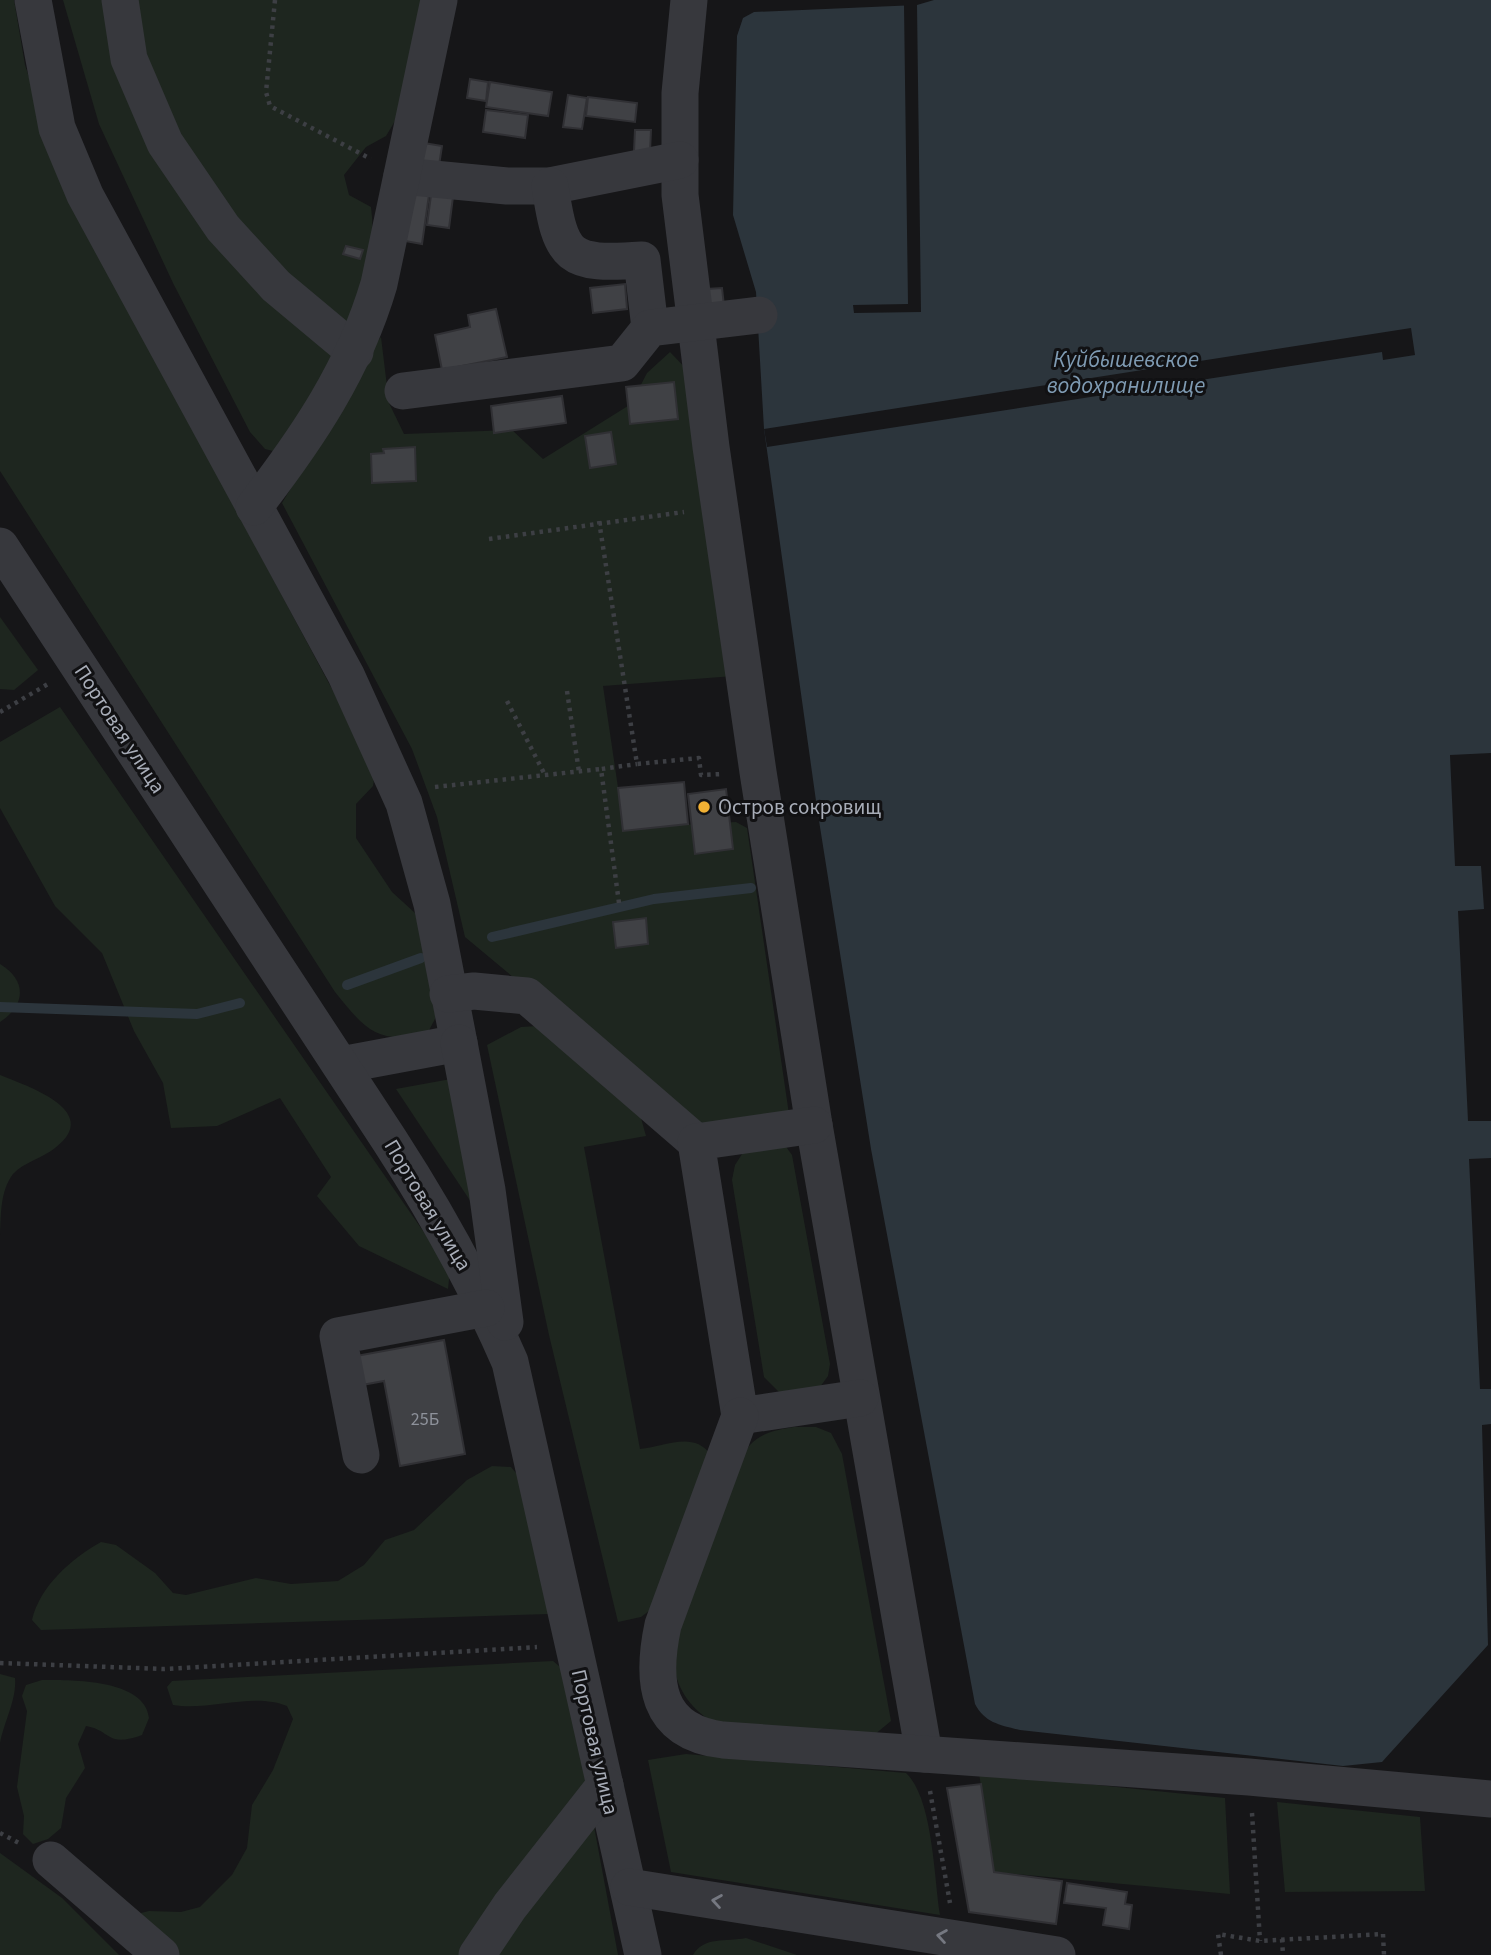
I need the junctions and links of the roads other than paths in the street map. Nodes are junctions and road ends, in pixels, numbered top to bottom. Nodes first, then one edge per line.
1 (33, 0) edge
2 (120, 0) edge
3 (439, 0) edge
4 (689, 0) edge
5 (680, 160) junction
6 (402, 176) junction
7 (550, 186) junction
8 (760, 315) dead end
9 (696, 322) junction
10 (650, 328) junction
11 (355, 352) junction
12 (403, 391) dead end
13 (254, 507) junction
14 (0, 546) edge
15 (448, 994) junction
16 (459, 1043) junction
17 (341, 1065) junction
18 (814, 1125) junction
19 (696, 1142) junction
20 (486, 1308) junction
21 (510, 1362) junction
22 (860, 1398) junction
23 (740, 1416) junction
24 (361, 1455) dead end
25 (924, 1754) junction
26 (605, 1785) junction
27 (1491, 1799) edge
28 (51, 1860) dead end
29 (629, 1887) junction
30 (993, 1949) edge
31 (160, 1955) edge
32 (477, 1955) edge
33 (643, 1955) edge
34 (1058, 1955) edge

1 - 13 street
2 - 11 street
3 - 6 street
4 - 5 street
5 - 7 street
5 - 9 street
6 - 7 street
6 - 11 street
7 - 10 street
8 - 9 street
9 - 10 street
9 - 18 street
10 - 12 street
11 - 13 street
13 - 15 street
14 - 17 street, Портовая улица
15 - 16 street
15 - 19 street
16 - 17 street
16 - 21 street
17 - 20 street, Портовая улица
18 - 19 street
18 - 22 street
19 - 23 street
20 - 21 street, Портовая улица
20 - 24 street
21 - 26 street, Портовая улица
22 - 23 street
22 - 25 street
23 - 25 street
25 - 27 street
26 - 29 street, Портовая улица
26 - 32 street
28 - 31 street
30 -> 29 street
29 - 33 street, Портовая улица
30 - 34 street

